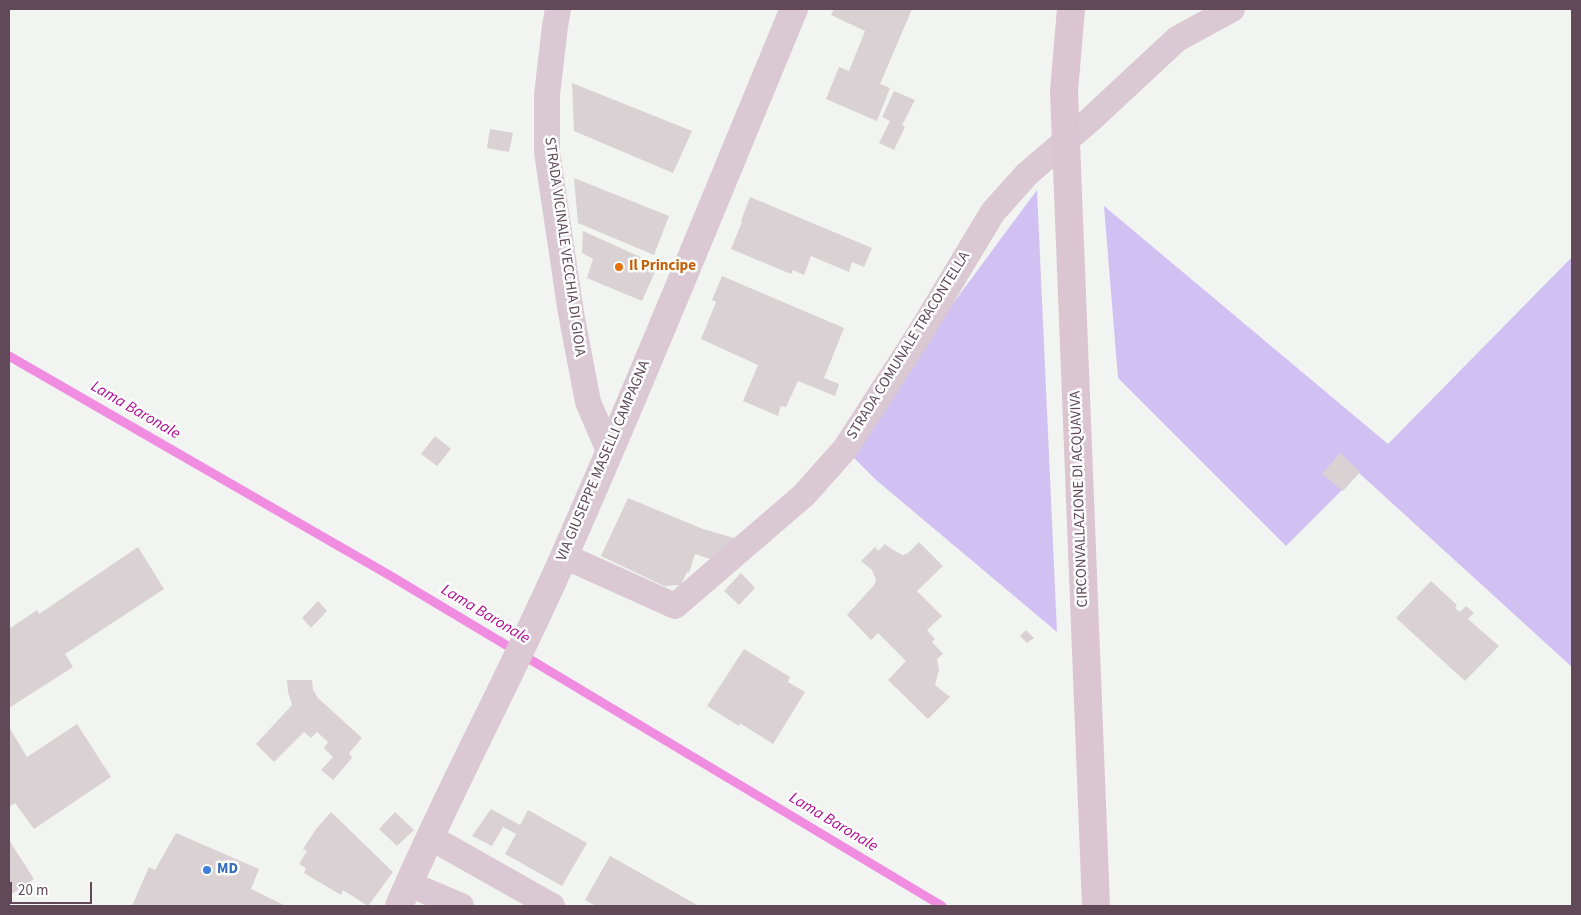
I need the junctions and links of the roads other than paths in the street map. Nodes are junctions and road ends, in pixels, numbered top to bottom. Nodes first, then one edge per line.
1 (558, 9) edge
2 (794, 9) edge
3 (1053, 9) edge
4 (1071, 9) edge
5 (1232, 9) edge
6 (1064, 91) junction
7 (1066, 140) junction
8 (609, 451) junction
9 (564, 556) junction
10 (430, 836) junction
11 (404, 895) edge
12 (461, 906) edge
13 (552, 906) edge
14 (1096, 906) edge

1 - 8 street, STRADA VICINALE VECCHIA DI GIOIA
2 - 8 street, VIA GIUSEPPE MASELLI CAMPAGNA
3 - 6 main road
4 - 6 main road
5 - 7 street, STRADA COMUNALE TRACONTELLA
6 - 7 main road, CIRCONVALLAZIONE DI ACQUAVIVA
7 - 9 street, STRADA COMUNALE TRACONTELLA
7 - 14 main road, CIRCONVALLAZIONE DI ACQUAVIVA
8 - 9 street, VIA GIUSEPPE MASELLI CAMPAGNA
9 - 10 street, VIA GIUSEPPE MASELLI CAMPAGNA
10 - 11 street, VIA GIUSEPPE MASELLI CAMPAGNA
10 - 13 street
11 - 12 street

